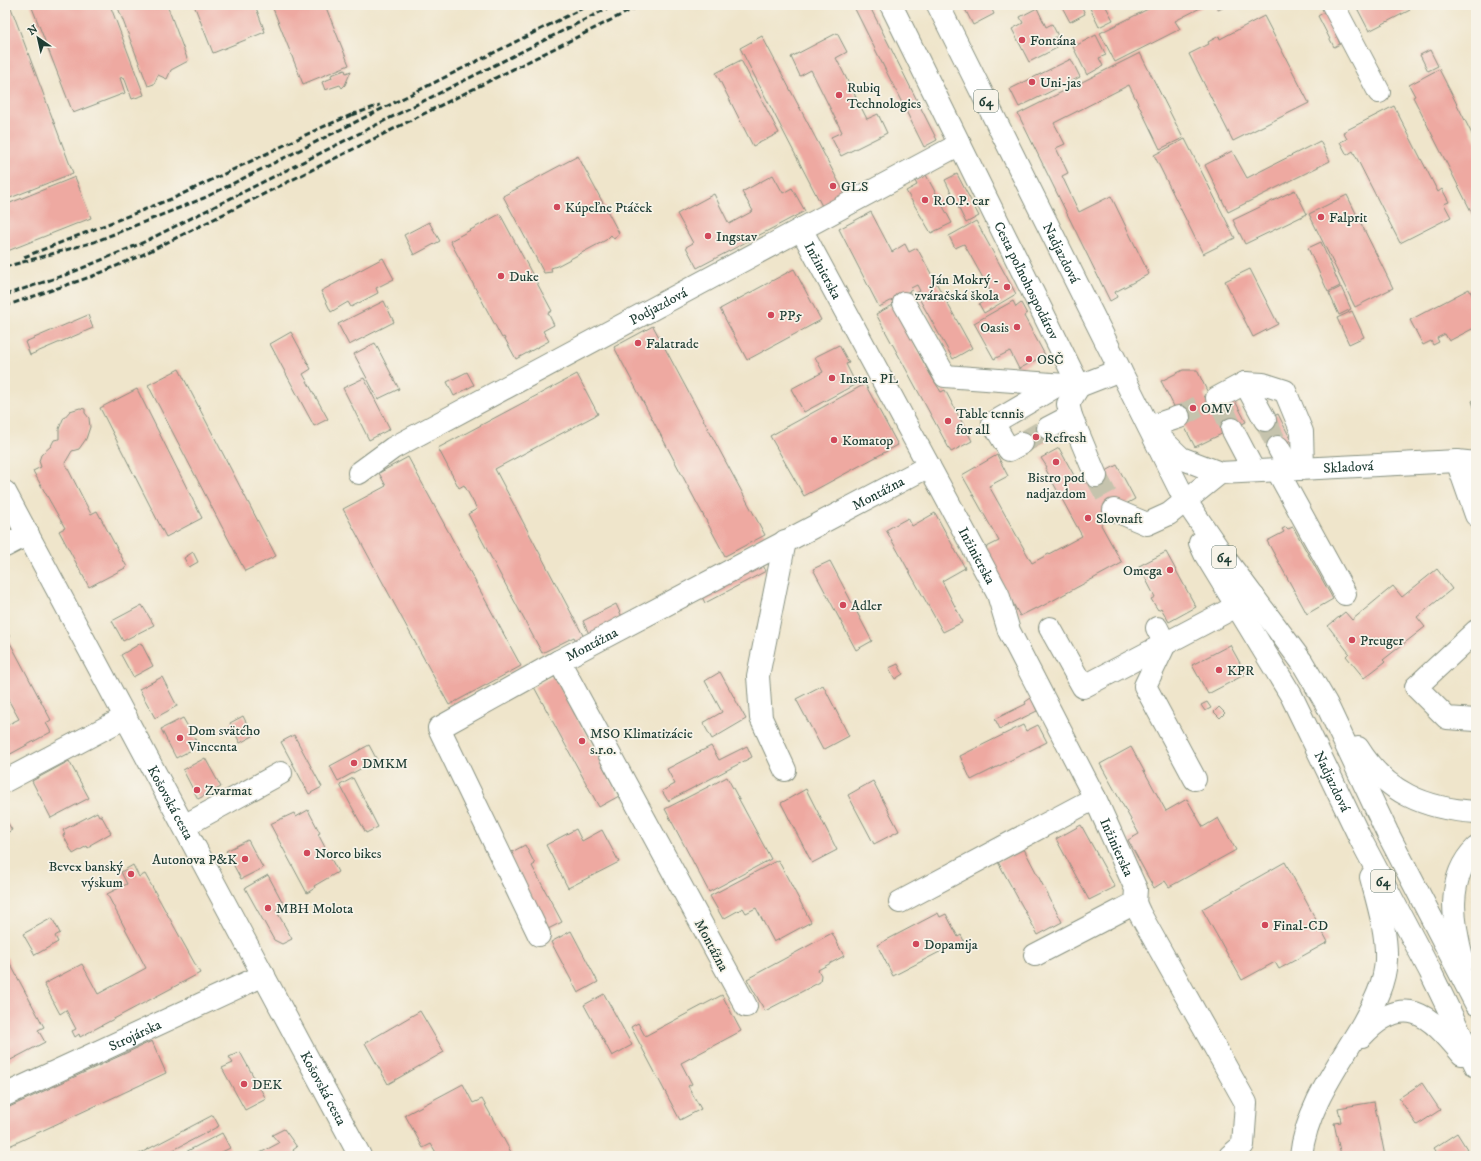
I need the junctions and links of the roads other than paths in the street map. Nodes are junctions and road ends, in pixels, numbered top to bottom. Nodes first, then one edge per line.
1 (892, 5) edge
2 (938, 5) edge
3 (1334, 5) edge
4 (1379, 92) dead end
5 (960, 144) junction
6 (801, 229) junction
7 (904, 303) dead end
8 (1120, 370) junction
9 (1245, 383) junction
10 (1068, 385) junction
11 (1215, 402) tunnel mouth
12 (1071, 416) junction
13 (1179, 416) tunnel mouth
14 (1265, 420) tunnel mouth
15 (1149, 427) junction
16 (1048, 428) tunnel mouth
17 (1232, 429) tunnel mouth
18 (1278, 446) tunnel mouth
19 (1015, 447) dead end
20 (1466, 462) edge
21 (929, 466) junction
22 (1290, 469) junction
23 (1254, 471) junction
24 (359, 473) dead end
25 (1220, 473) junction
26 (1096, 476) tunnel mouth
27 (5, 492) edge
28 (1186, 500) junction
29 (1114, 510) tunnel mouth
30 (1476, 515) edge
31 (28, 534) junction
32 (785, 541) junction
33 (5, 546) edge
34 (1345, 594) dead end
35 (1246, 601) junction
36 (1050, 628) dead end
37 (1476, 631) edge
38 (1161, 636) junction
39 (559, 661) junction
40 (1326, 703) junction
41 (126, 717) junction
42 (1476, 720) edge
43 (785, 770) dead end
44 (281, 773) dead end
45 (1195, 779) dead end
46 (5, 781) edge
47 (1096, 798) junction
48 (1476, 812) edge
49 (184, 826) junction
50 (1361, 840) junction
51 (1476, 848) edge
52 (1136, 896) junction
53 (900, 902) dead end
54 (539, 935) dead end
55 (1035, 954) dead end
56 (264, 975) junction
57 (1476, 1003) edge
58 (746, 1006) dead end
59 (1346, 1053) junction
60 (1476, 1066) edge
61 (1476, 1071) edge
62 (5, 1094) edge
63 (360, 1156) edge
64 (1230, 1156) edge
65 (1301, 1156) edge

1 - 5 street, Cesta poľnohospodárov
2 - 8 street, Nadjazdová / 64
3 - 4 street
5 - 6 street, Podjazdová
5 - 10 street, Cesta poľnohospodárov
6 - 21 street, Inžinierska
6 - 24 street, Podjazdová
7 - 10 street
8 - 10 street
8 - 15 street, Nadjazdová / 64
9 - 11 street
9 - 14 street
9 - 22 street
10 - 12 street
10 - 19 street
12 - 16 street
12 - 26 street
13 - 15 street
15 - 25 street, Skladová
15 - 28 street, Nadjazdová / 64
17 - 23 street
18 - 22 street
20 - 22 street, Skladová
20 - 30 street
21 - 32 street, Montážna
21 - 47 street, Inžinierska
22 - 23 street, Skladová
22 - 34 street
23 - 25 street, Skladová
25 - 28 street
27 - 31 street, Košovská cesta
28 - 29 street
28 - 35 street, Nadjazdová / 64
31 - 33 street
31 - 41 street, Košovská cesta
32 - 39 street, Montážna
32 - 43 street
35 - 38 street
35 - 40 street, Nadjazdová / 64
35 - 50 street, Nadjazdová / 64
36 - 38 street
37 - 42 street
38 - 45 street
39 - 54 street
39 - 58 street, Montážna
40 - 48 street
40 - 57 street, Nadjazdová / 64
41 - 46 street
41 - 49 street, Košovská cesta
44 - 49 street
47 - 52 street, Inžinierska
47 - 53 street
49 - 56 street, Košovská cesta
50 - 59 street
50 - 60 street, Nadjazdová / 64
51 - 57 street
52 - 55 street
52 - 64 street, Inžinierska
56 - 62 street, Strojárska
56 - 63 street, Košovská cesta
59 - 61 street
59 - 65 street

